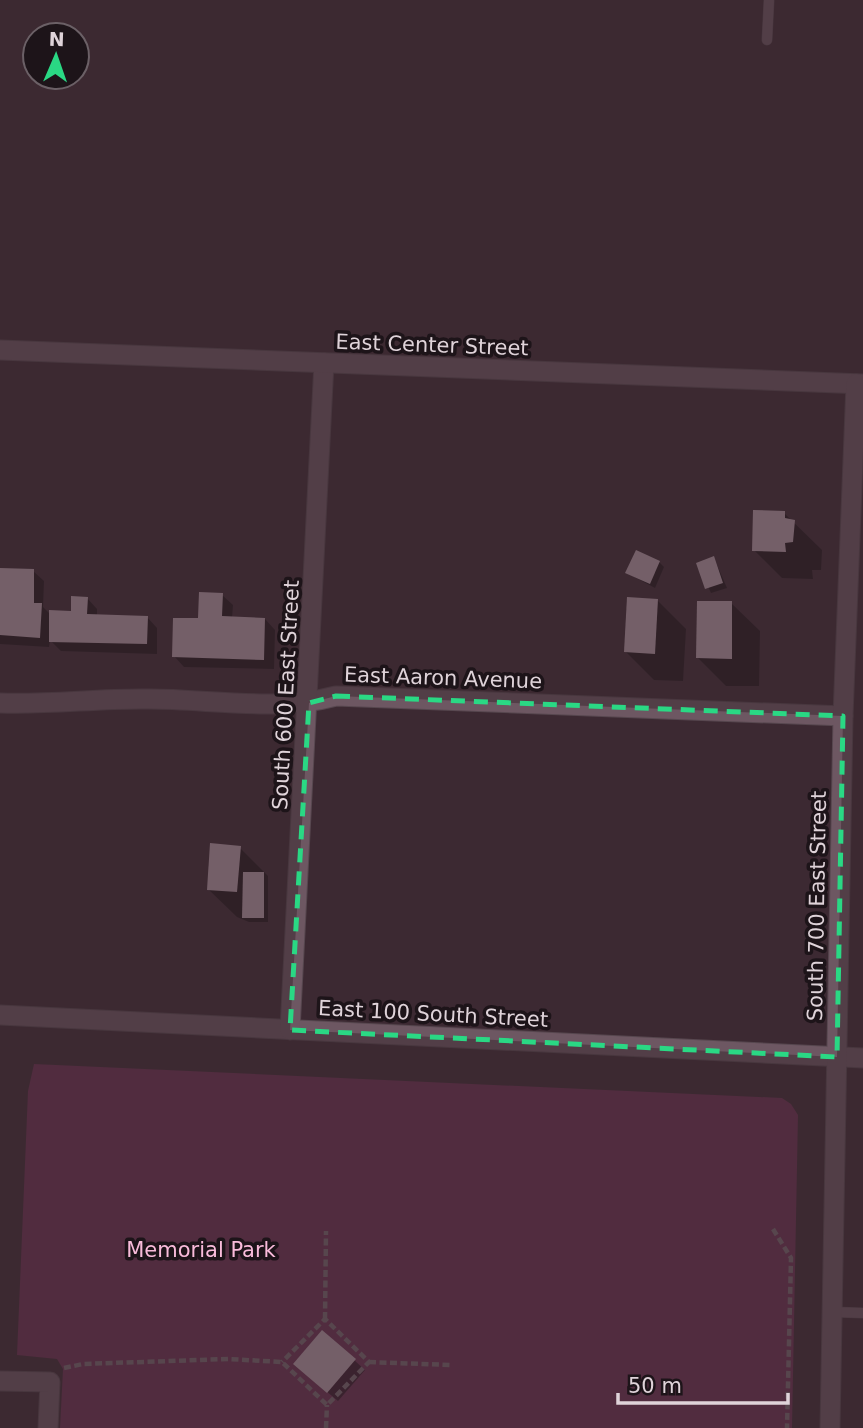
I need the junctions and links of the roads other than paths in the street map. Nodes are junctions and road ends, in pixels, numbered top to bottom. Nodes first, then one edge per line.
1 (769, 0) edge
2 (767, 40) dead end
3 (0, 350) edge
4 (324, 363) junction
5 (860, 384) edge
6 (0, 703) edge
7 (309, 704) junction
8 (843, 716) junction
9 (0, 1015) edge
10 (290, 1030) junction
11 (837, 1057) junction
12 (863, 1058) edge
13 (834, 1312) junction
14 (863, 1313) edge
15 (0, 1381) edge
16 (48, 1428) edge
17 (830, 1428) edge

1 - 2 lane
3 - 4 street, East Center Street
4 - 5 street, East Center Street
4 - 7 street, South 600 East Street
5 - 8 street, South 700 East Street
6 - 7 street, East Aaron Avenue
7 - 8 street, East Aaron Avenue
7 - 10 street, South 600 East Street
8 - 11 street, South 700 East Street
9 - 10 street, East 100 South Street
10 - 11 street, East 100 South Street
11 - 12 street, East 100 South Street
11 - 13 street, South 700 East Street
13 - 14 lane
13 - 17 street, South 700 East Street
15 - 16 street

